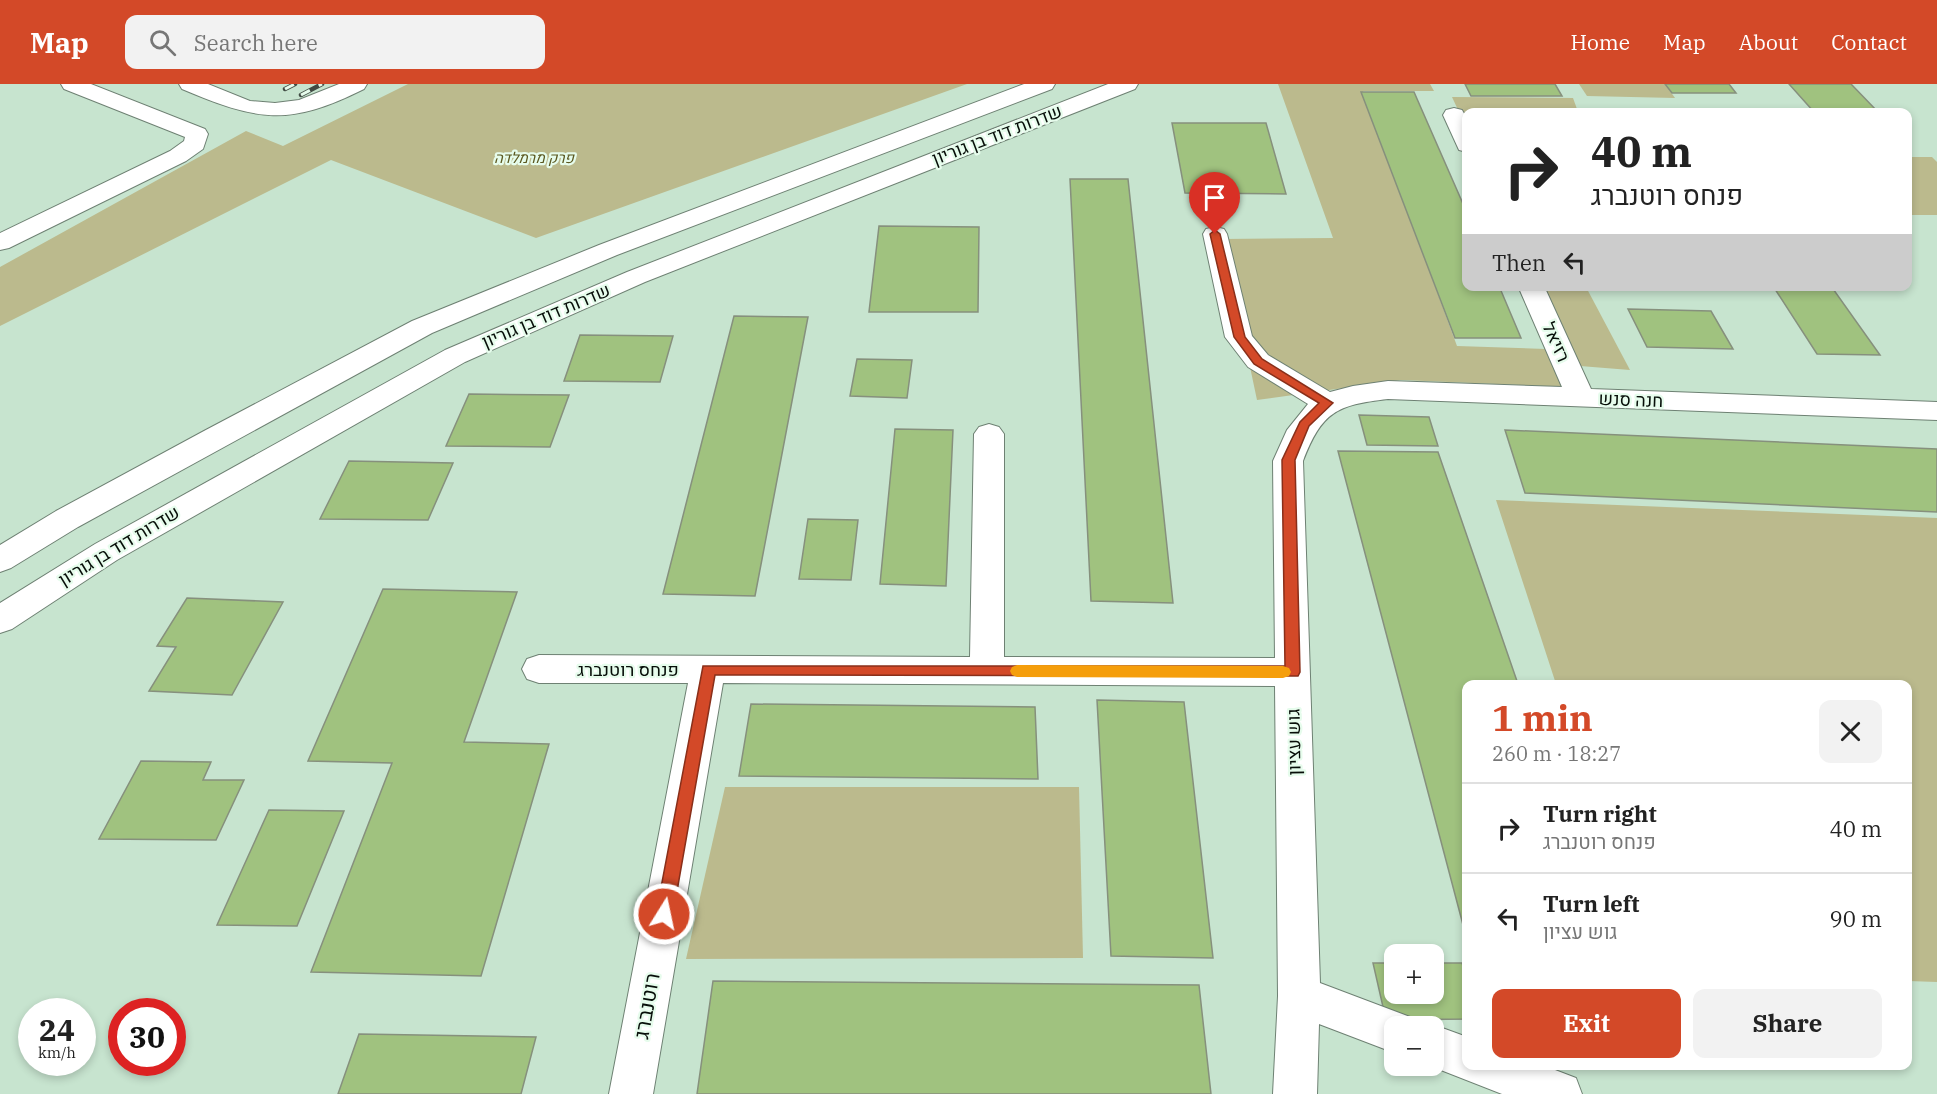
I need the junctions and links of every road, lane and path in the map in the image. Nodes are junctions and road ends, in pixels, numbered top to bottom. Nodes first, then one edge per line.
1 (72, 84) edge
2 (190, 84) edge
3 (356, 84) edge
4 (1044, 84) edge
5 (1127, 84) edge
6 (1454, 115) dead end
7 (1462, 133) edge
8 (1215, 234) dead end
9 (0, 243) edge
10 (1533, 291) edge
11 (1581, 398) junction
12 (1327, 403) junction
13 (1937, 411) edge
14 (989, 434) dead end
15 (0, 560) edge
16 (0, 620) edge
17 (539, 669) dead end
18 (708, 670) junction
19 (987, 671) junction
20 (1292, 672) junction
21 (1299, 996) junction
22 (1384, 1028) edge
23 (1444, 1050) edge
24 (1462, 1057) edge
25 (1496, 1070) edge
26 (631, 1094) edge
27 (1295, 1094) edge
28 (1560, 1094) edge

1 - 9 street
2 - 3 street
4 - 15 street, שדרות דוד בן גוריון
5 - 16 street, שדרות דוד בן גוריון
6 - 7 street
8 - 12 street
10 - 11 street, רזיאל
11 - 12 street, חנה סנש
11 - 13 street, חנה סנש
12 - 20 street, גוש עציון
14 - 19 street
17 - 18 street, פנחס רוטנברג
18 - 19 street, פנחס רוטנברג
18 - 26 street, רוטנברג
19 - 20 street, פנחס רוטנברג
20 - 21 street, גוש עציון
21 - 22 street
21 - 27 street, גוש עציון
23 - 24 street
25 - 28 street

